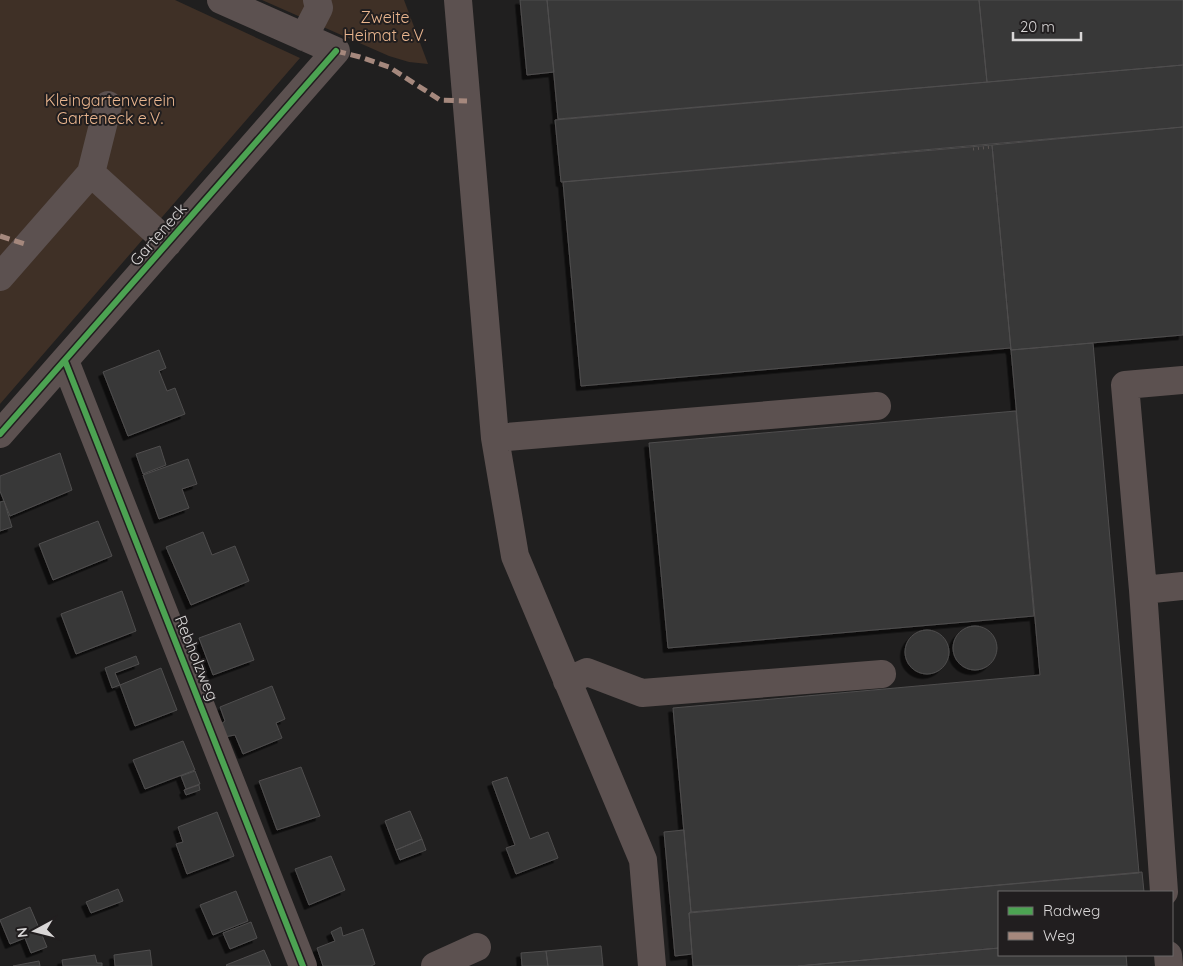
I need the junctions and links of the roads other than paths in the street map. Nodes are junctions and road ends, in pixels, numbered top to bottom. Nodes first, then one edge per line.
1 (221, 0) edge
2 (317, 0) edge
3 (458, 0) edge
4 (304, 37) junction
5 (108, 105) dead end
6 (91, 173) junction
7 (168, 244) junction
8 (0, 277) edge
9 (65, 361) junction
10 (1183, 380) edge
11 (877, 406) dead end
12 (0, 434) edge
13 (495, 438) junction
14 (1183, 586) edge
15 (1143, 590) junction
16 (882, 674) dead end
17 (568, 681) junction
18 (1164, 891) edge
19 (477, 947) dead end
20 (304, 966) edge
21 (435, 966) edge
22 (652, 966) edge

1 - 4 street, Garteneck
2 - 4 street
3 - 13 street
4 - 7 street, Garteneck
5 - 6 street
6 - 7 street
6 - 8 street
7 - 9 street, Garteneck
9 - 12 street, Garteneck
9 - 20 street, Rebholzweg
10 - 15 street
11 - 13 street
13 - 17 street
14 - 15 street
15 - 18 street
16 - 17 street
17 - 22 street
19 - 21 street

